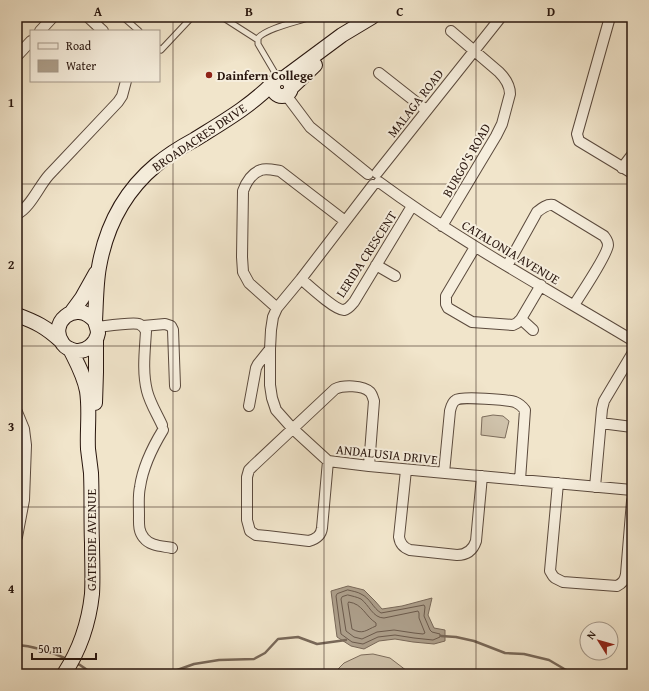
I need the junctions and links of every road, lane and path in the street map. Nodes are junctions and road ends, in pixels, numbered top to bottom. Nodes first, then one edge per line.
1 (53, 17) edge
2 (88, 17) edge
3 (123, 17) edge
4 (192, 17) edge
5 (222, 17) edge
6 (311, 17) edge
7 (500, 17) edge
8 (610, 17) edge
9 (370, 18) edge
10 (41, 30) edge
11 (102, 30) edge
12 (138, 30) edge
13 (450, 31) dead end
14 (258, 40) junction
15 (30, 42) edge
16 (160, 49) edge
17 (474, 50) junction
18 (17, 56) edge
19 (379, 73) dead end
20 (126, 82) edge
21 (282, 86) junction
22 (426, 110) junction
23 (632, 155) edge
24 (622, 168) junction
25 (632, 173) edge
26 (374, 179) junction
27 (412, 206) junction
28 (17, 214) edge
29 (345, 221) junction
30 (442, 226) junction
31 (475, 247) junction
32 (376, 265) junction
33 (507, 266) junction
34 (99, 267) junction
35 (395, 276) dead end
36 (301, 279) junction
37 (541, 285) junction
38 (574, 305) junction
39 (277, 308) junction
40 (68, 314) junction
41 (24, 317) edge
42 (521, 319) junction
43 (143, 326) junction
44 (96, 329) junction
45 (533, 330) dead end
46 (632, 340) edge
47 (65, 345) junction
48 (270, 349) junction
49 (632, 354) edge
50 (175, 386) dead end
51 (249, 406) dead end
52 (17, 412) edge
53 (601, 423) junction
54 (632, 427) edge
55 (292, 428) junction
56 (328, 462) junction
57 (369, 466) junction
58 (406, 470) junction
59 (91, 472) junction
60 (444, 473) junction
61 (482, 476) junction
62 (520, 480) junction
63 (558, 483) junction
64 (595, 487) junction
65 (632, 490) edge
66 (632, 502) edge
67 (17, 537) edge
68 (172, 548) dead end
69 (67, 669) edge

1 - 10 street
2 - 11 street
3 - 12 lane
4 - 16 lane
5 - 14 lane
6 - 14 lane
7 - 17 street, MALAGA ROAD
8 - 24 street
9 - 21 street
13 - 17 street
14 - 21 lane
15 - 18 street
17 - 22 street, MALAGA ROAD
17 - 30 street, BURGO'S ROAD
19 - 22 street
20 - 28 street
21 - 26 street, CATALONIA AVENUE
21 - 34 street, BROADACRES DRIVE
22 - 26 street, MALAGA ROAD
23 - 24 street
24 - 25 street
26 - 27 street, CATALONIA AVENUE
26 - 29 street, ANDALUSIA DRIVE
27 - 30 street, CATALONIA AVENUE
27 - 32 street, LERIDA CRESCENT
29 - 36 street, ANDALUSIA DRIVE
29 - 39 street
30 - 31 street, CATALONIA AVENUE
31 - 33 street, CATALONIA AVENUE
31 - 42 street
32 - 35 street
32 - 36 street, LERIDA CRESCENT
33 - 37 street, CATALONIA AVENUE
33 - 38 street
34 - 40 street, BROADACRES DRIVE
34 - 44 street, BROADACRES DRIVE
36 - 39 street, ANDALUSIA DRIVE
37 - 38 street, CATALONIA AVENUE
37 - 42 street
38 - 46 street, CATALONIA AVENUE
39 - 48 street, ANDALUSIA DRIVE
40 - 41 street
40 - 44 street
40 - 47 street, BROADACRES DRIVE
41 - 47 street
42 - 45 street
43 - 44 street
43 - 50 street
43 - 68 street
44 - 47 street
44 - 59 street, GATESIDE AVENUE
47 - 59 street, GATESIDE AVENUE
48 - 51 street
48 - 55 street, ANDALUSIA DRIVE
49 - 53 street
52 - 67 street
53 - 54 street
53 - 64 street
55 - 56 street, ANDALUSIA DRIVE
55 - 56 street
55 - 57 street
56 - 57 street, ANDALUSIA DRIVE
57 - 58 street, ANDALUSIA DRIVE
58 - 60 street, ANDALUSIA DRIVE
58 - 61 street
59 - 69 street, GATESIDE AVENUE
60 - 61 street, ANDALUSIA DRIVE
60 - 62 street
61 - 62 street, ANDALUSIA DRIVE
62 - 63 street, ANDALUSIA DRIVE
63 - 64 street, ANDALUSIA DRIVE
63 - 66 street
64 - 65 street, ANDALUSIA DRIVE

